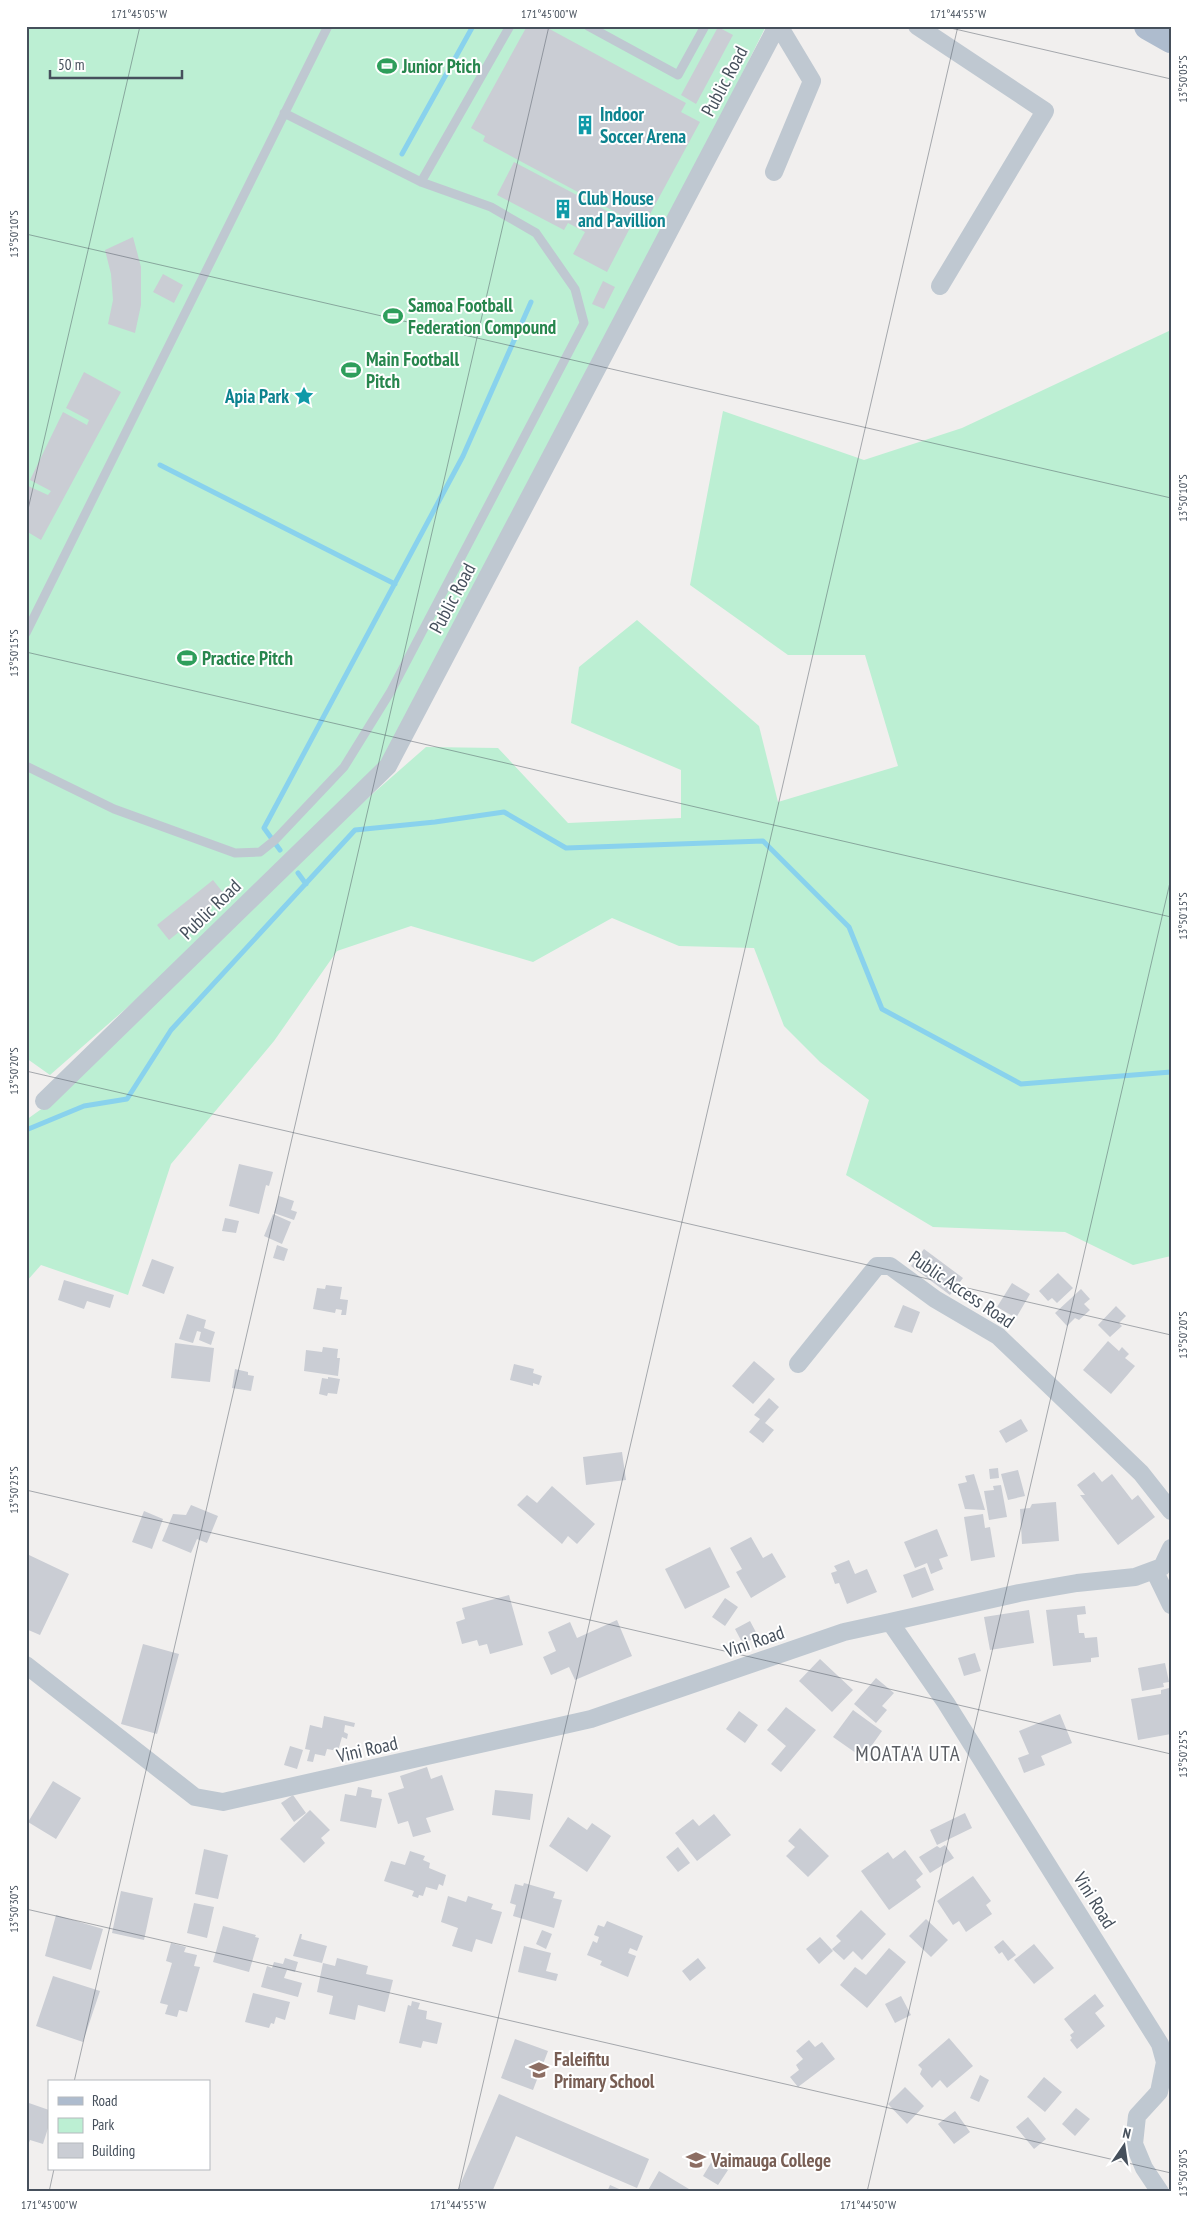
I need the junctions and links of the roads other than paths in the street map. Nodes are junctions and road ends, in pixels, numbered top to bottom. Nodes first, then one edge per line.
1 (328, 26) edge
2 (510, 26) edge
3 (588, 26) edge
4 (705, 26) edge
5 (778, 26) edge
6 (917, 26) edge
7 (1148, 26) edge
8 (1171, 38) edge
9 (284, 113) junction
10 (774, 172) dead end
11 (421, 182) junction
12 (940, 286) dead end
13 (26, 633) edge
14 (26, 766) edge
15 (44, 1101) dead end
16 (798, 1364) dead end
17 (1171, 1510) edge
18 (1171, 1548) edge
19 (1154, 1570) junction
20 (1171, 1606) edge
21 (890, 1622) junction
22 (26, 1665) edge
23 (1160, 2192) edge

1 - 9 lane
2 - 11 lane
3 - 4 lane
5 - 10 street, Public Road
5 - 15 street, Public Road
6 - 12 street
7 - 8 main road
9 - 11 lane
9 - 13 lane
11 - 14 lane
16 - 17 street, Public Access Road
18 - 19 street
19 - 20 street
19 - 21 street
21 - 22 street, Vini Road
21 - 23 street, Vini Road

